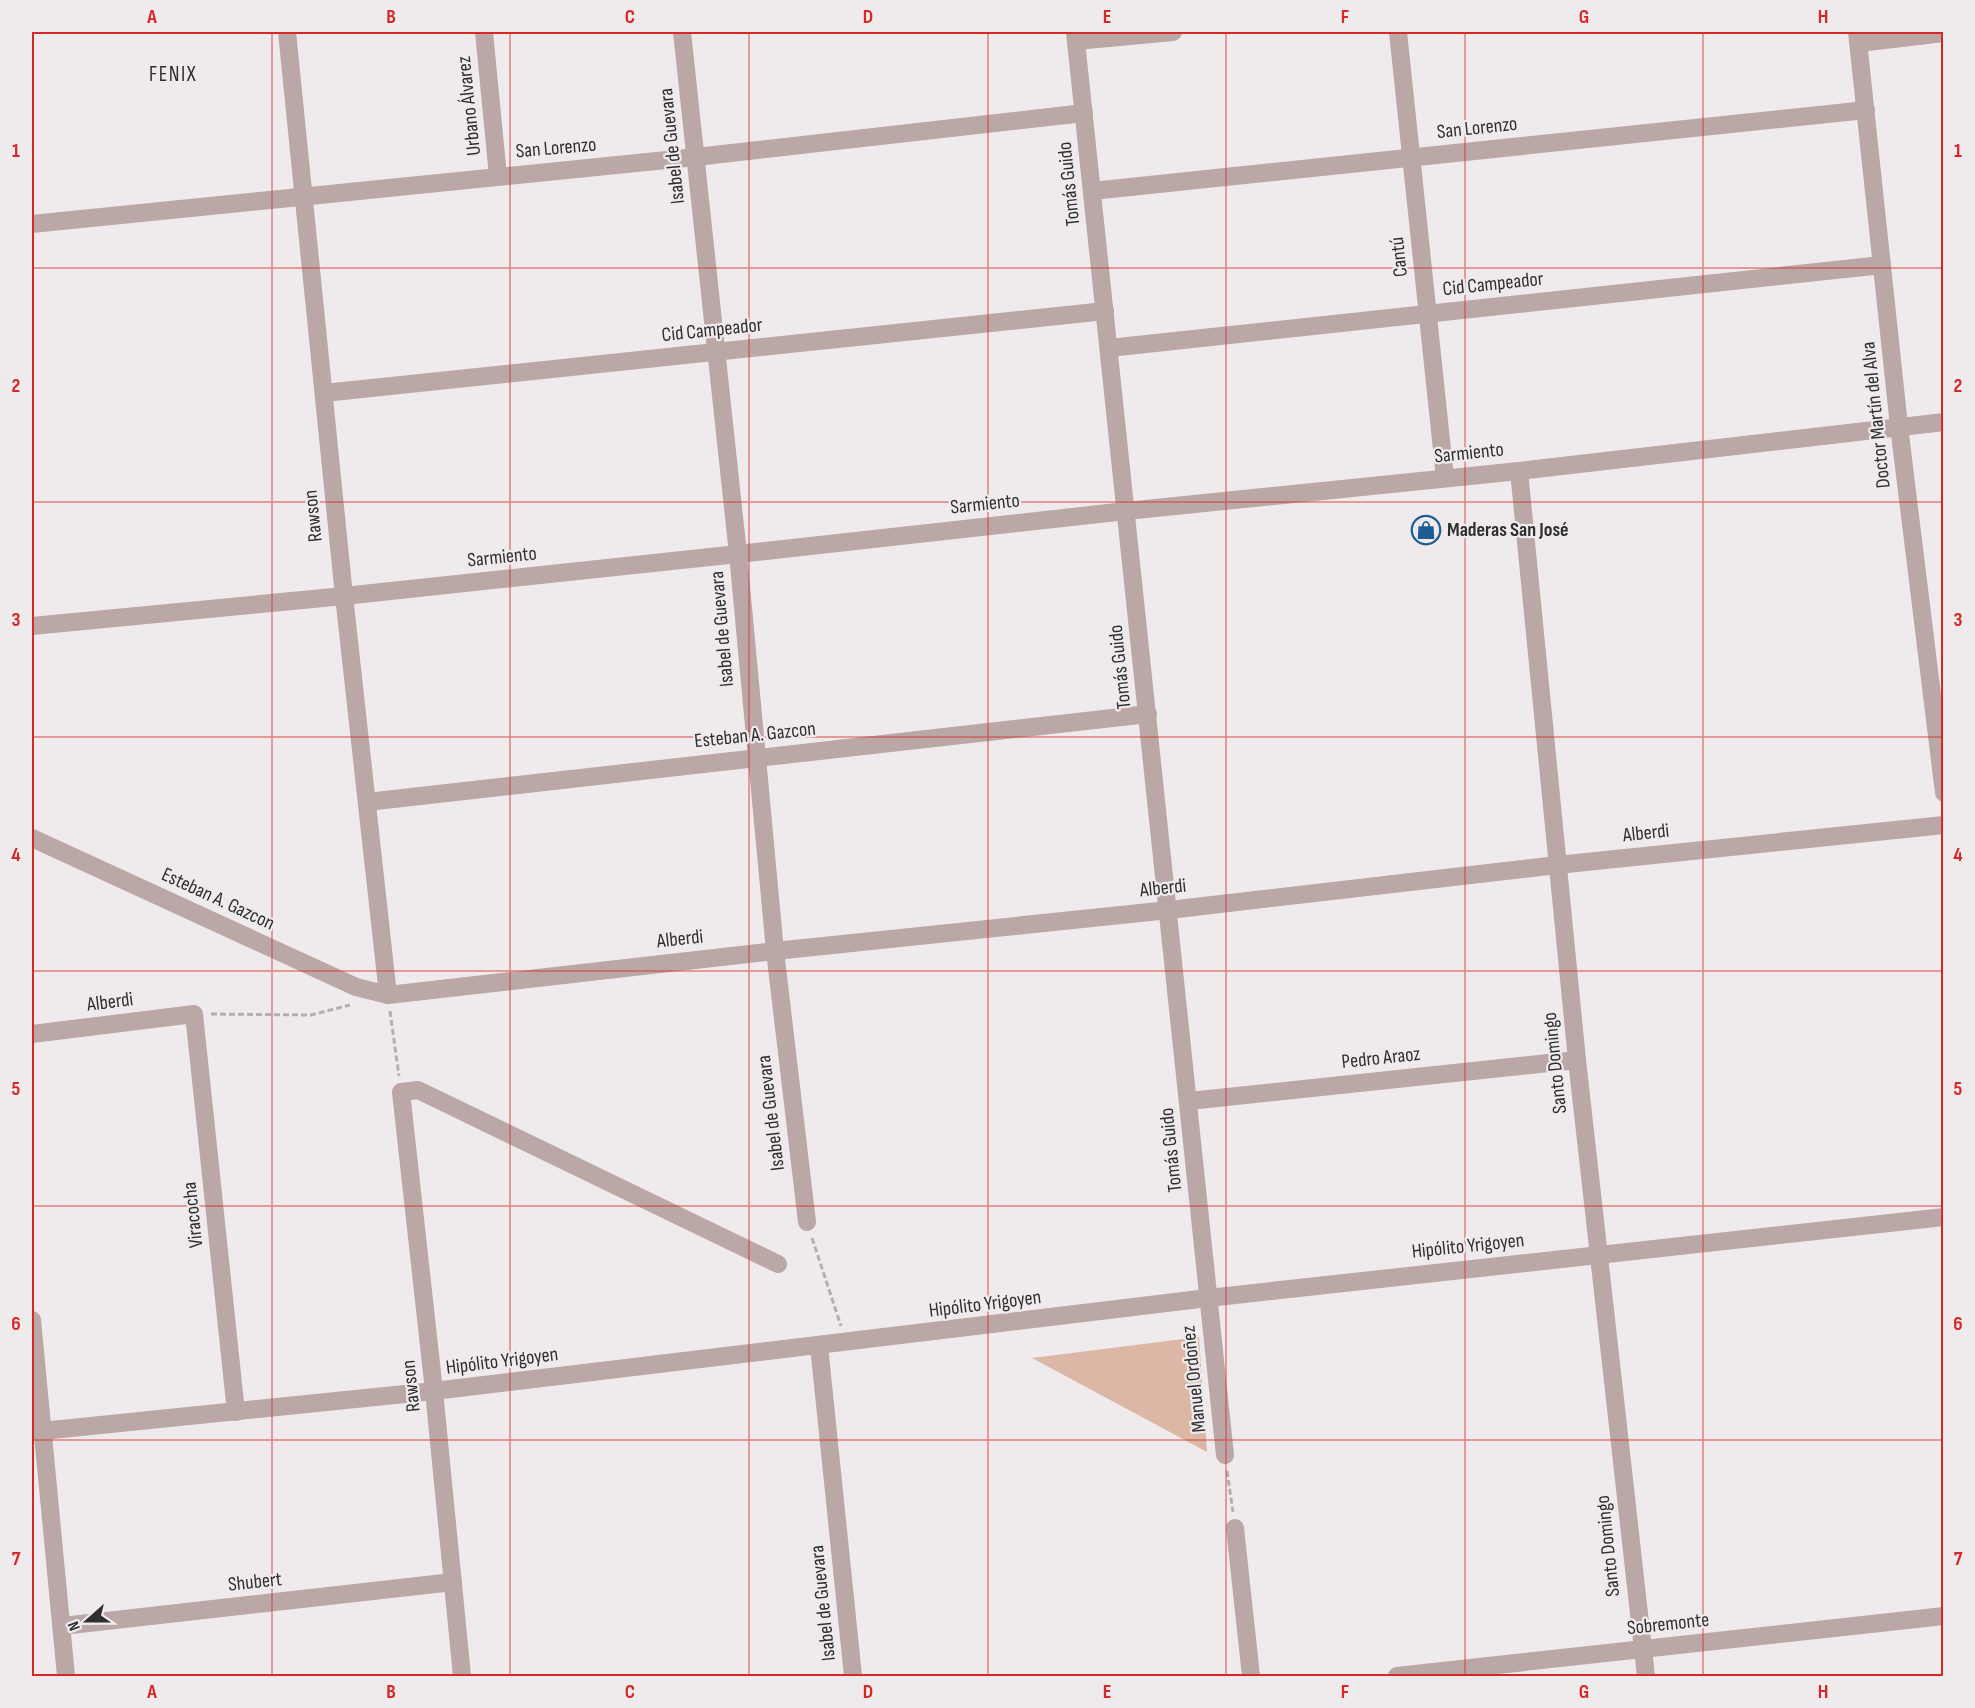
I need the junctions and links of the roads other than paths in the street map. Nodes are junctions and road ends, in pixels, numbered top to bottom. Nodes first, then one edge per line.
1 (287, 32) edge
2 (484, 32) edge
3 (682, 32) edge
4 (1173, 32) edge
5 (1398, 32) edge
6 (1944, 33) edge
7 (1076, 36) edge
8 (1858, 37) edge
9 (1866, 110) junction
10 (1084, 113) junction
11 (696, 158) junction
12 (1411, 158) junction
13 (498, 176) junction
14 (1092, 191) junction
15 (304, 196) junction
16 (32, 224) edge
17 (1882, 265) junction
18 (1105, 311) junction
19 (1428, 314) junction
20 (1109, 348) junction
21 (718, 353) junction
22 (324, 393) junction
23 (1944, 422) edge
24 (1899, 426) junction
25 (1519, 471) junction
26 (1445, 478) junction
27 (1126, 511) junction
28 (738, 554) junction
29 (344, 596) junction
30 (32, 626) edge
31 (1148, 714) junction
32 (756, 757) junction
33 (1944, 794) edge
34 (367, 802) junction
35 (1944, 825) edge
36 (32, 838) edge
37 (1557, 865) junction
38 (1169, 910) junction
39 (775, 951) junction
40 (387, 995) junction
41 (194, 1014) joint
42 (32, 1034) edge
43 (1577, 1060) junction
44 (1189, 1101) junction
45 (1944, 1217) edge
46 (807, 1222) road end
47 (1598, 1254) junction
48 (778, 1264) dead end
49 (1208, 1298) junction
50 (32, 1320) edge
51 (819, 1346) junction
52 (434, 1391) junction
53 (236, 1412) junction
54 (37, 1432) edge
55 (1225, 1455) road end
56 (1235, 1528) road end
57 (453, 1582) junction
58 (1944, 1616) edge
59 (62, 1626) junction
60 (1642, 1650) junction
61 (66, 1677) edge
62 (462, 1677) edge
63 (853, 1677) edge
64 (1251, 1677) edge
65 (1397, 1677) edge
66 (1646, 1677) edge

1 - 15 street, Rawson
2 - 13 street, Urbano Álvarez
3 - 11 street, Isabel de Guevara
4 - 7 street
5 - 12 street, Cantú
6 - 8 street
7 - 10 street, Tomás Guido
8 - 9 street, Doctor Martín del Alva
9 - 12 street, San Lorenzo
9 - 17 street, Doctor Martín del Alva
10 - 11 street, San Lorenzo
10 - 14 street, Tomás Guido
11 - 13 street, San Lorenzo
11 - 21 street, Isabel de Guevara
12 - 14 street, San Lorenzo
12 - 19 street, Cantú
13 - 15 street, San Lorenzo
14 - 18 street, Tomás Guido
15 - 16 street, San Lorenzo
15 - 22 street, Rawson
17 - 19 street, Cid Campeador
17 - 24 street, Doctor Martín del Alva
18 - 20 street, Tomás Guido
18 - 21 street, Cid Campeador
19 - 20 street, Cid Campeador
19 - 26 street, Cantú
20 - 27 street, Tomás Guido
21 - 22 street, Cid Campeador
21 - 28 street, Isabel de Guevara
22 - 29 street, Rawson
23 - 24 street, Sarmiento
24 - 25 street, Sarmiento
24 - 33 street, Doctor Martín del Alva
25 - 26 street, Sarmiento
25 - 37 street, Santo Domingo
26 - 27 street, Sarmiento
27 - 28 street, Sarmiento
27 - 31 street, Tomás Guido
28 - 29 street, Sarmiento
28 - 32 street, Isabel de Guevara
29 - 30 street, Sarmiento
29 - 34 street, Rawson
31 - 32 street, Esteban A. Gazcon
31 - 38 street, Tomás Guido
32 - 34 street, Esteban A. Gazcon
32 - 39 street, Isabel de Guevara
34 - 40 street, Rawson
35 - 37 street, Alberdi
36 - 40 street, Esteban A. Gazcon
37 - 38 street, Alberdi
37 - 43 street, Santo Domingo
38 - 39 street, Alberdi
38 - 44 street, Tomás Guido
39 - 40 street, Alberdi
39 - 46 street, Isabel de Guevara
41 - 42 street, Alberdi
41 - 53 street, Viracocha
43 - 44 street, Pedro Araoz
43 - 47 street, Santo Domingo
44 - 49 street, Tomás Guido
45 - 47 street, Hipólito Yrigoyen
47 - 49 street, Hipólito Yrigoyen
47 - 60 street, Santo Domingo
48 - 52 street, Rawson
49 - 51 street, Hipólito Yrigoyen
49 - 55 street, Manuel Ordoñez
50 - 54 street
51 - 52 street, Hipólito Yrigoyen
51 - 63 street, Isabel de Guevara
52 - 53 street, Hipólito Yrigoyen
52 - 57 street, Rawson
53 - 54 street, Hipólito Yrigoyen
54 - 59 street
56 - 64 street
57 - 59 street, Shubert
57 - 62 street, Rawson
58 - 60 street, Sobremonte
59 - 61 street
60 - 65 street, Sobremonte
60 - 66 street, Santo Domingo

